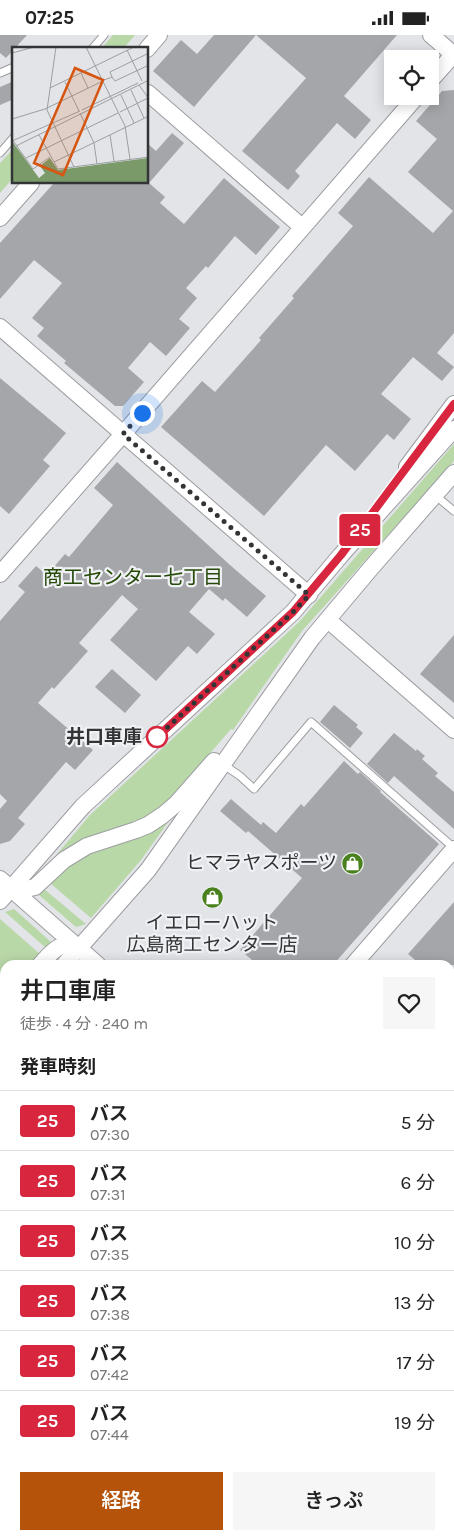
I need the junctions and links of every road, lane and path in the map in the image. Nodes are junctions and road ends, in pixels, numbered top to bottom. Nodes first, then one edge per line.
1 (104, 35) edge
2 (159, 35) edge
3 (431, 35) edge
4 (94, 47) edge
5 (149, 47) edge
6 (454, 55) edge
7 (12, 68) edge
8 (439, 71) edge
9 (0, 73) edge
10 (149, 94) edge
11 (409, 105) edge
12 (12, 139) edge
13 (0, 153) edge
14 (30, 184) edge
15 (0, 218) edge
16 (302, 227) junction
17 (0, 327) edge
18 (454, 404) edge
19 (454, 429) edge
20 (123, 434) junction
21 (454, 473) edge
22 (450, 501) edge
23 (341, 555) junction
24 (371, 567) junction
25 (0, 574) edge
26 (309, 595) junction
27 (328, 620) junction
28 (259, 713) junction
29 (454, 730) edge
30 (223, 764) junction
31 (454, 849) edge
32 (6, 883) edge
33 (0, 901) edge
34 (79, 949) junction
35 (45, 960) edge
36 (69, 960) edge
37 (92, 960) edge
38 (357, 960) edge

1 - 4 lane
2 - 5 street
3 - 6 street
6 - 8 street
7 - 9 lane
10 - 16 street
11 - 16 street
12 - 13 lane
14 - 15 street
16 - 20 street
17 - 20 street
18 - 23 street
19 - 23 street
20 - 25 street
20 - 26 street
21 - 24 street
22 - 24 street
23 - 26 street
24 - 27 street
26 - 32 street
27 - 28 street
27 - 29 street
28 - 30 street
28 - 32 street
30 - 31 lane
30 - 34 street
31 - 38 street
32 - 33 street
32 - 34 street
34 - 35 street
34 - 36 street
34 - 37 street

